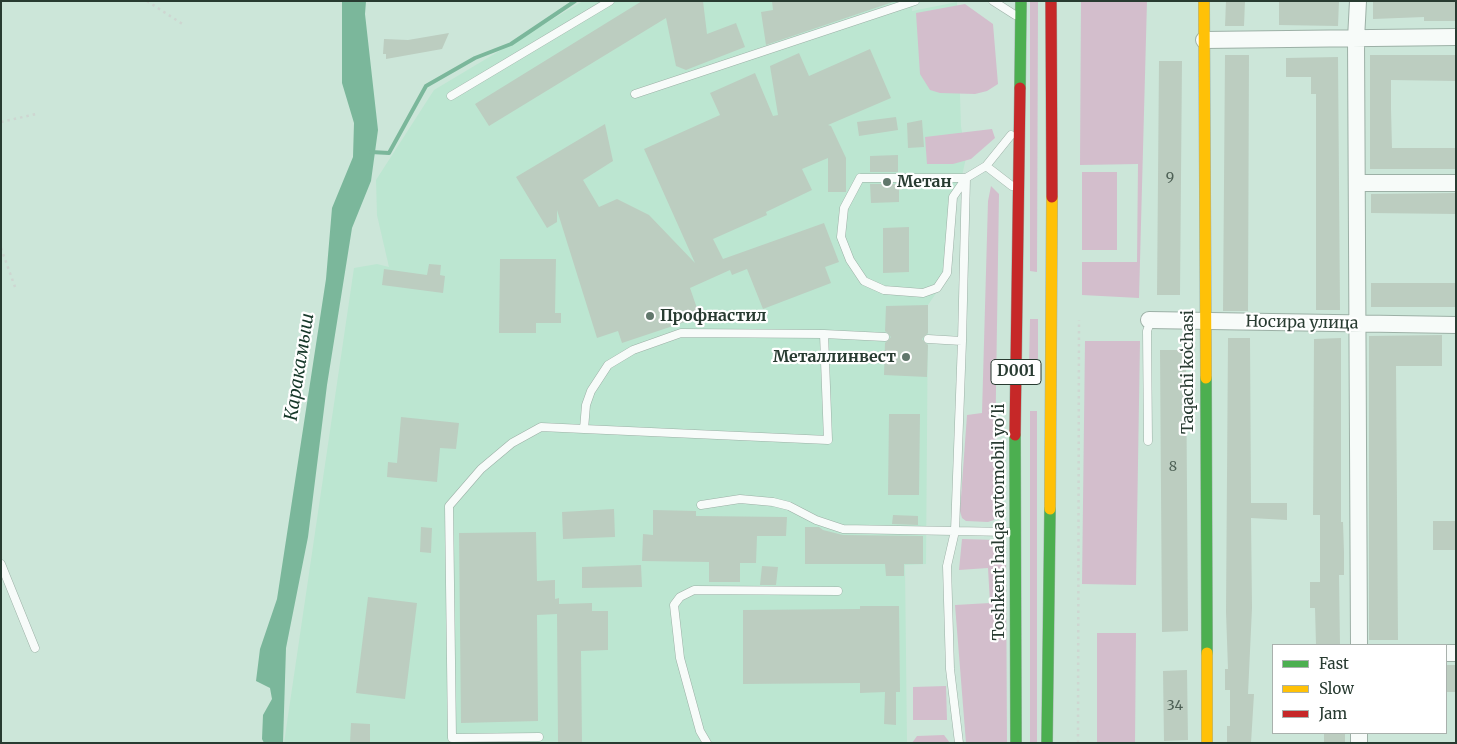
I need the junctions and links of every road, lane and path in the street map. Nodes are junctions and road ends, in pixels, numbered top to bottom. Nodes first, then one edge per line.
1 (147, 1) edge
2 (610, 1) edge
3 (915, 1) edge
4 (993, 1) edge
5 (1021, 1) edge
6 (1051, 1) edge
7 (1204, 1) edge
8 (1358, 1) edge
9 (1021, 18) junction
10 (184, 25) dead end
11 (1456, 37) edge
12 (1356, 39) junction
13 (1204, 40) junction
14 (635, 94) dead end
15 (451, 96) dead end
16 (36, 114) dead end
17 (1, 122) edge
18 (1020, 123) junction
19 (986, 166) junction
20 (966, 178) junction
21 (1358, 183) junction
22 (1456, 183) edge
23 (1019, 192) junction
24 (1, 248) edge
25 (15, 288) dead end
26 (1079, 320) dead end
27 (1150, 320) joint
28 (1204, 321) junction
29 (1359, 324) junction
30 (1456, 325) edge
31 (824, 334) junction
32 (885, 338) dead end
33 (928, 339) dead end
34 (962, 341) junction
35 (584, 429) junction
36 (1148, 441) dead end
37 (701, 506) dead end
38 (955, 531) junction
39 (1014, 532) junction
40 (1, 564) edge
41 (838, 591) dead end
42 (1359, 644) edge
43 (35, 648) dead end
44 (539, 737) dead end
45 (708, 743) edge
46 (959, 743) edge
47 (1016, 743) edge
48 (1047, 743) edge
49 (1078, 743) edge
50 (1207, 743) edge

1 - 10 path
2 - 15 lane
3 - 14 lane
4 - 9 lane
5 - 9 main road, Toshkent halqa avtomobil yo'li / D001
6 - 48 main road, D001
7 - 13 main road, Taqachi koʻchasi
8 - 12 street
9 - 18 main road, Toshkent halqa avtomobil yo'li / D001
11 - 12 street
12 - 13 street
12 - 21 street
13 - 28 main road, Taqachi koʻchasi
16 - 17 path
18 - 19 lane
18 - 23 main road, Toshkent halqa avtomobil yo'li / D001
19 - 20 lane
19 - 23 lane
20 - 20 lane
20 - 34 lane
21 - 22 street
21 - 29 street
23 - 39 main road, Toshkent halqa avtomobil yo'li / D001
24 - 25 path
26 - 49 path
27 - 28 street, Носира улица
27 - 36 lane
28 - 29 street, Носира улица
28 - 50 main road, Taqachi koʻchasi
29 - 30 street, Носира улица
29 - 42 street
31 - 32 lane
31 - 35 lane
31 - 35 lane
33 - 34 lane
34 - 38 lane
35 - 44 lane
37 - 38 lane
38 - 39 lane
38 - 46 lane
39 - 47 main road, Toshkent halqa avtomobil yo'li / D001
40 - 43 lane
41 - 45 lane

